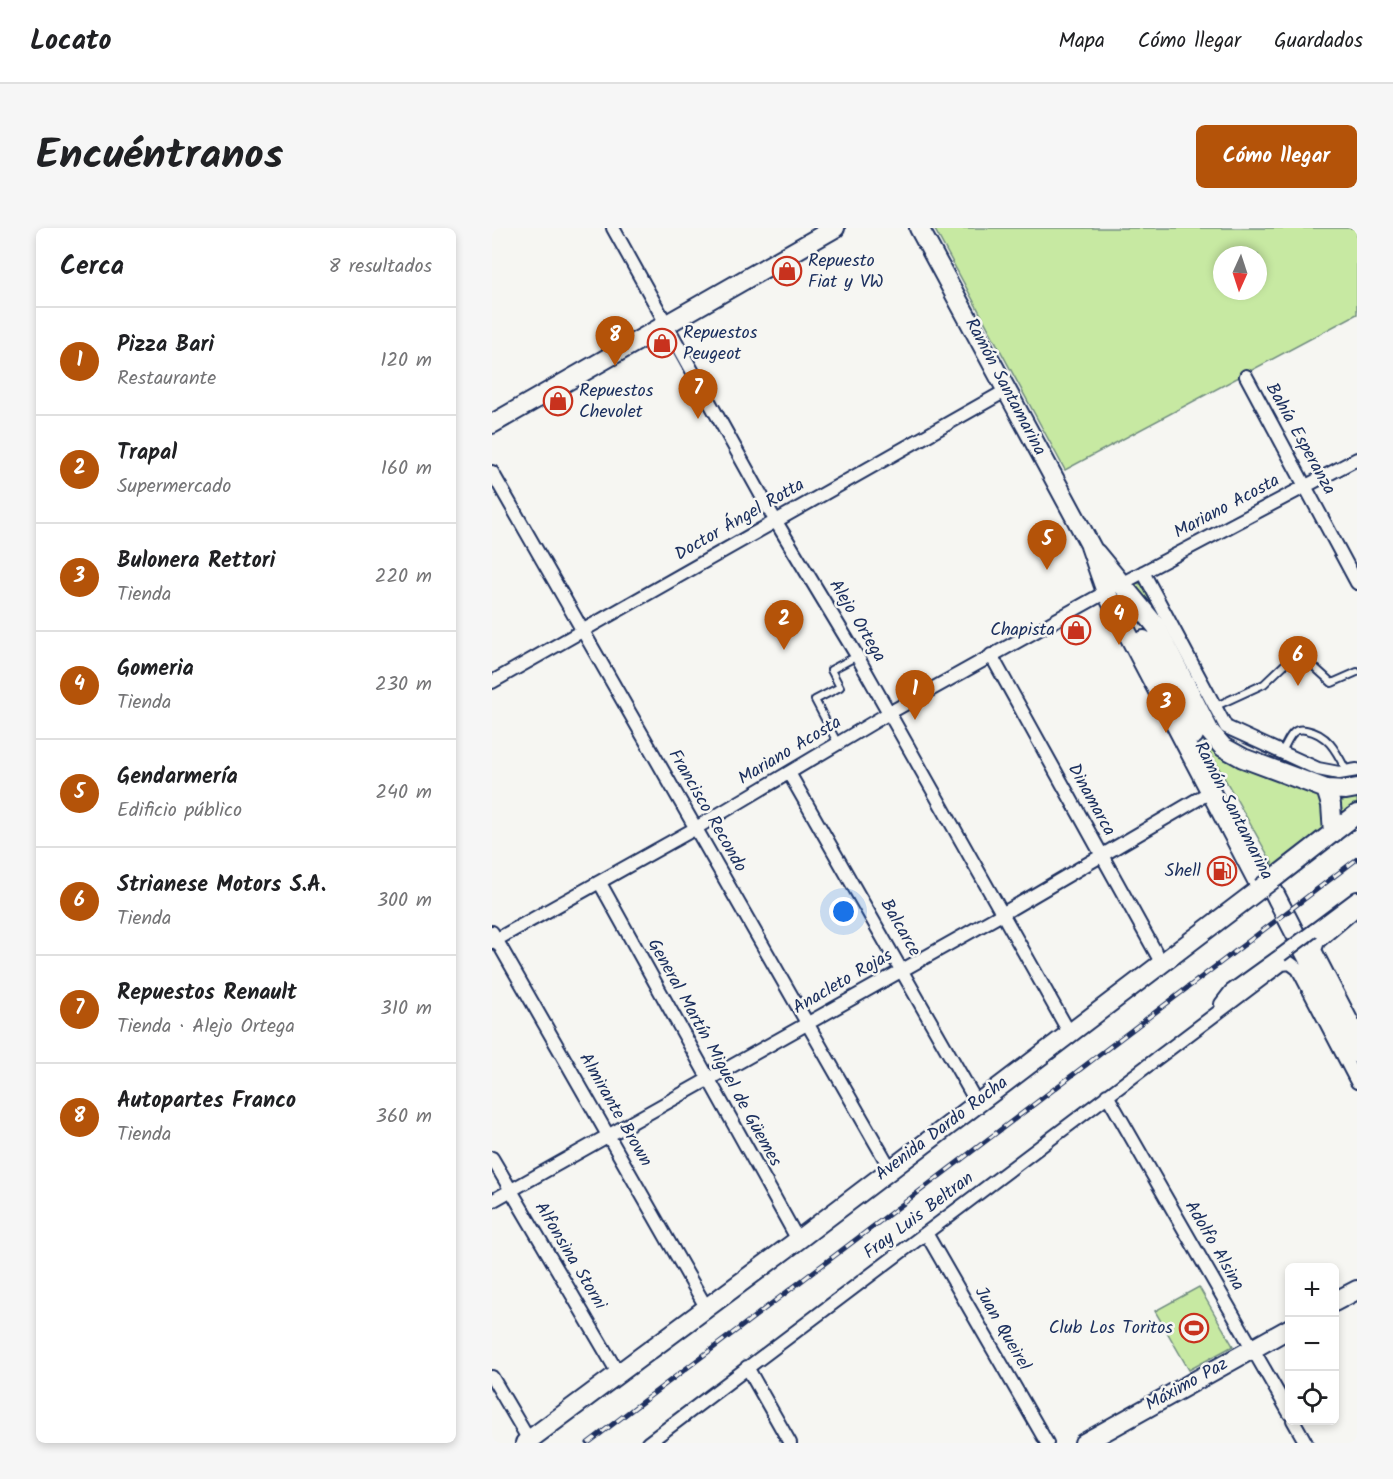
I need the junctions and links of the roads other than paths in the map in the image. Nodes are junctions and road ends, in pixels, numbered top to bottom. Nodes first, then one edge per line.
1 (613, 228) edge
2 (835, 228) edge
3 (919, 228) edge
4 (667, 322) junction
5 (1246, 376) dead end
6 (1007, 390) junction
7 (492, 424) edge
8 (1357, 459) edge
9 (492, 472) edge
10 (1306, 486) junction
11 (775, 520) junction
12 (1143, 572) junction
13 (1357, 583) edge
14 (1114, 588) junction
15 (582, 630) junction
16 (991, 655) junction
17 (857, 656) junction
18 (1357, 672) edge
19 (492, 682) edge
20 (1214, 707) junction
21 (890, 713) junction
22 (838, 744) junction
23 (1281, 753) junction
24 (789, 773) junction
25 (1354, 777) edge
26 (1328, 781) junction
27 (1210, 792) junction
28 (1357, 814) edge
29 (696, 828) junction
30 (1333, 833) junction
31 (1101, 856) junction
32 (600, 883) junction
33 (1261, 888) junction
34 (1357, 898) edge
35 (1357, 909) edge
36 (1002, 914) junction
37 (1316, 936) junction
38 (493, 938) edge
39 (1286, 959) junction
40 (1161, 962) junction
41 (903, 969) junction
42 (807, 1024) junction
43 (1357, 1030) edge
44 (1069, 1032) junction
45 (1357, 1054) edge
46 (706, 1079) junction
47 (1357, 1082) edge
48 (1107, 1095) junction
49 (977, 1102) junction
50 (610, 1135) junction
51 (492, 1158) edge
52 (890, 1168) junction
53 (510, 1191) junction
54 (492, 1201) edge
55 (926, 1233) junction
56 (798, 1240) junction
57 (1357, 1290) edge
58 (1339, 1300) edge
59 (706, 1307) junction
60 (1285, 1331) edge
61 (1252, 1349) junction
62 (747, 1367) junction
63 (618, 1372) junction
64 (492, 1377) edge
65 (1285, 1405) edge
66 (1296, 1425) edge
67 (527, 1442) edge
68 (648, 1443) edge
69 (790, 1443) edge
70 (1047, 1443) edge
71 (1084, 1443) edge
72 (1306, 1443) edge

1 - 4 street, Alejo Ortega
2 - 4 main road
3 - 6 main road, Ramón Santamarina
4 - 7 main road
4 - 11 street, Alejo Ortega
5 - 10 street, Bahía Esperanza
6 - 11 street, Doctor Ángel Rotta
6 - 14 main road, Ramón Santamarina
8 - 10 street, Mariano Acosta
9 - 15 street, Francisco Recondo
10 - 12 street, Mariano Acosta
10 - 13 street, Bahía Esperanza
11 - 15 street, Doctor Ángel Rotta
11 - 17 street, Alejo Ortega
12 - 14 street, Mariano Acosta
12 - 20 street, Ramón Santamarina
14 - 16 street, Mariano Acosta
14 - 26 main road, Ramón Santamarina
14 - 27 main road, Ramón Santamarina
14 - 45 main road, Ramón Santamarina
15 - 19 street, Doctor Ángel Rotta
15 - 29 street, Francisco Recondo
16 - 21 street, Mariano Acosta
16 - 31 street, Dinamarca
17 - 21 street, Alejo Ortega
17 - 22 lane
18 - 20 lane
20 - 23 street, Ramón Santamarina
21 - 22 street, Mariano Acosta
21 - 36 street, Alejo Ortega
22 - 24 street, Mariano Acosta
23 - 25 lane
23 - 26 street, Ramón Santamarina
24 - 29 street, Mariano Acosta
24 - 41 street, Balcarce
25 - 26 main road
26 - 30 main road
27 - 31 street, Anacleto Rojas
27 - 33 main road, Ramón Santamarina
28 - 30 main road, Avenida Dardo Rocha
29 - 32 street, Mariano Acosta
29 - 42 street, Francisco Recondo
30 - 33 main road, Avenida Dardo Rocha, bridge
31 - 36 street, Anacleto Rojas
31 - 40 street, Dinamarca
32 - 38 street, Mariano Acosta
32 - 46 street, General Martín Miguel de Güemes
33 - 40 main road, Avenida Dardo Rocha
34 - 37 street, Fray Luis Beltran
35 - 37 street, Fray Luis Beltran
36 - 41 street, Anacleto Rojas
36 - 44 street, Alejo Ortega
37 - 39 street, Fray Luis Beltran, bridge
37 - 43 street
38 - 50 street, Almirante Brown
39 - 47 street
39 - 48 street, Fray Luis Beltran
40 - 44 main road, Avenida Dardo Rocha
41 - 42 street, Anacleto Rojas
41 - 49 street, Balcarce
42 - 46 street, Anacleto Rojas
42 - 52 street, Francisco Recondo
44 - 49 main road, Avenida Dardo Rocha
46 - 50 street, Anacleto Rojas
46 - 56 street, General Martín Miguel de Güemes
48 - 55 street, Fray Luis Beltran
48 - 61 street, Adolfo Alsina
49 - 52 main road, Avenida Dardo Rocha
50 - 53 street, Anacleto Rojas
50 - 59 street, Almirante Brown
51 - 53 street, Alfonsina Storni
52 - 56 main road, Avenida Dardo Rocha
53 - 54 street, Anacleto Rojas
53 - 63 street, Alfonsina Storni
55 - 62 street, Fray Luis Beltran
55 - 70 street, Juan Queirel
56 - 59 main road, Avenida Dardo Rocha
57 - 58 main road
59 - 63 main road, Avenida Dardo Rocha
60 - 61 main road, Máximo Paz
61 - 65 street, Adolfo Alsina
61 - 71 main road, Máximo Paz
62 - 68 street, Fray Luis Beltran
62 - 69 street
63 - 67 main road, Avenida Dardo Rocha
64 - 67 street
66 - 72 street

